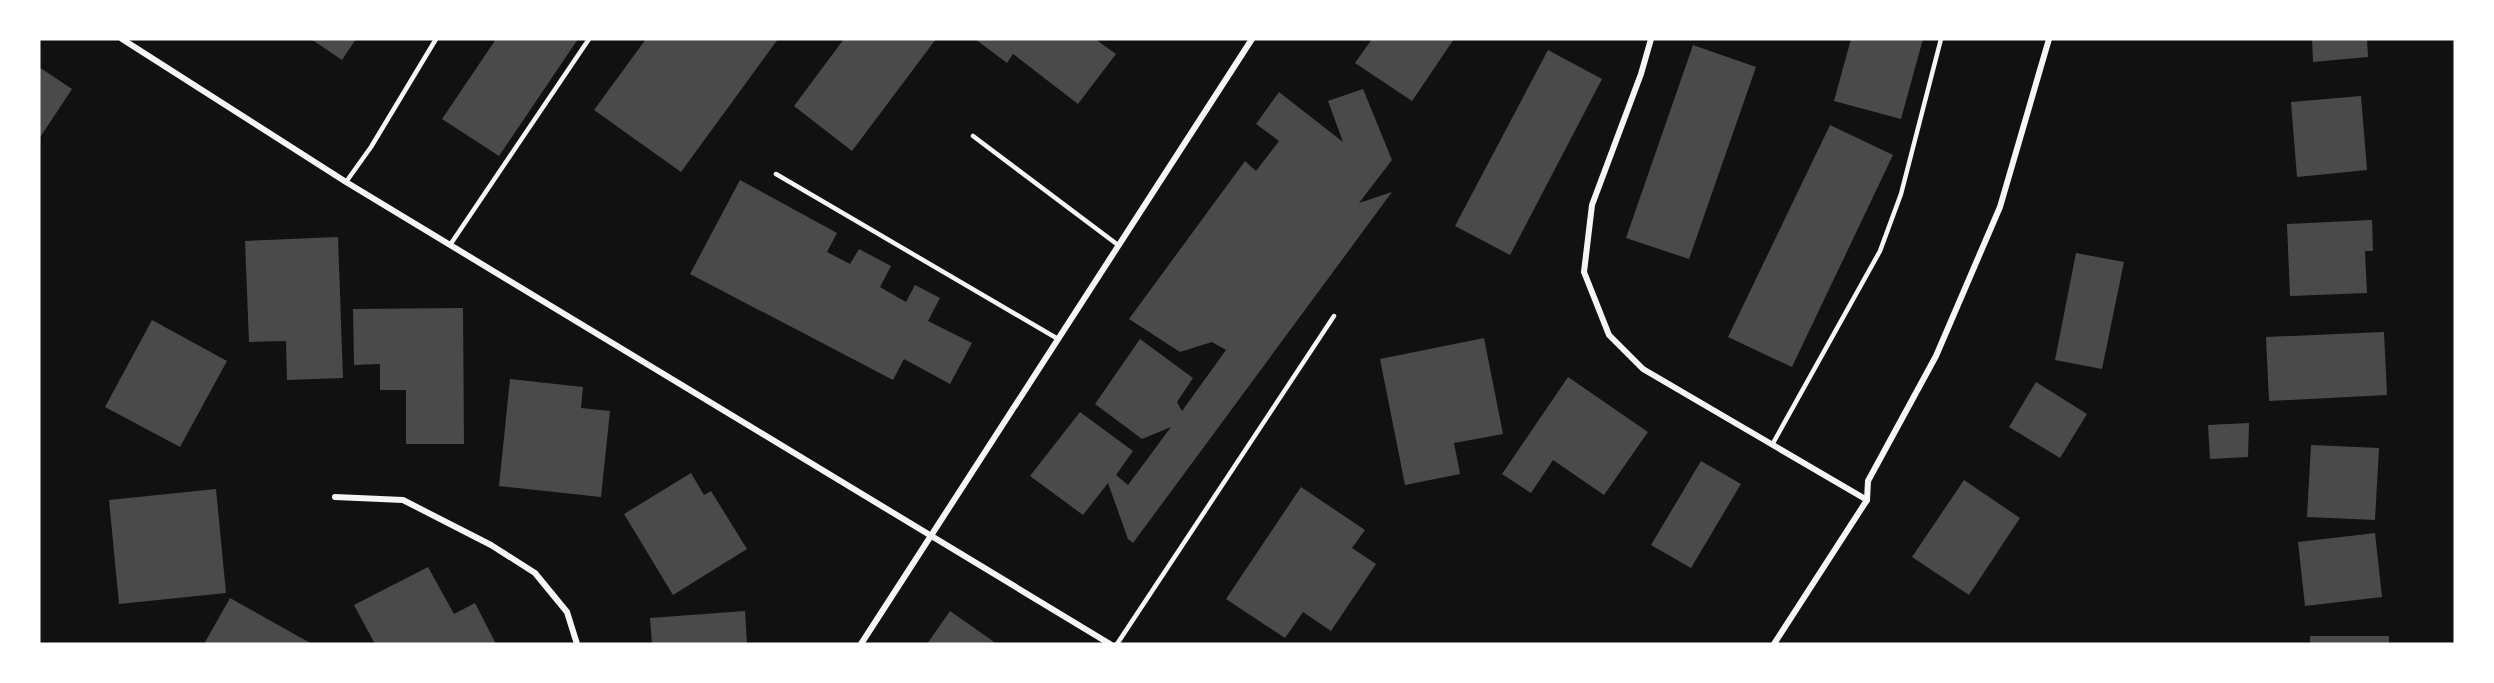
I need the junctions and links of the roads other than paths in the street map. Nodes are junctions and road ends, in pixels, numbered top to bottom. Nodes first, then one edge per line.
1 (122, 39) edge
2 (436, 39) edge
3 (589, 39) edge
4 (1252, 39) edge
5 (1651, 39) edge
6 (1941, 39) edge
7 (2049, 39) edge
8 (973, 136) dead end
9 (776, 174) dead end
10 (346, 182) junction
11 (450, 245) junction
12 (1118, 245) junction
13 (1334, 316) dead end
14 (1058, 339) junction
15 (1772, 445) junction
16 (335, 497) dead end
17 (1867, 500) junction
18 (932, 536) junction
19 (577, 644) edge
20 (861, 644) edge
21 (1110, 644) edge
22 (1116, 644) edge
23 (1774, 644) edge

1 - 10 street
2 - 10 lane
3 - 11 lane
4 - 12 street
5 - 15 street
6 - 15 lane
7 - 17 street
8 - 12 lane
9 - 14 lane
10 - 11 street
11 - 18 street
12 - 14 street
13 - 22 lane
14 - 18 street
15 - 17 street
16 - 19 street
17 - 23 street
18 - 20 street
18 - 21 street

